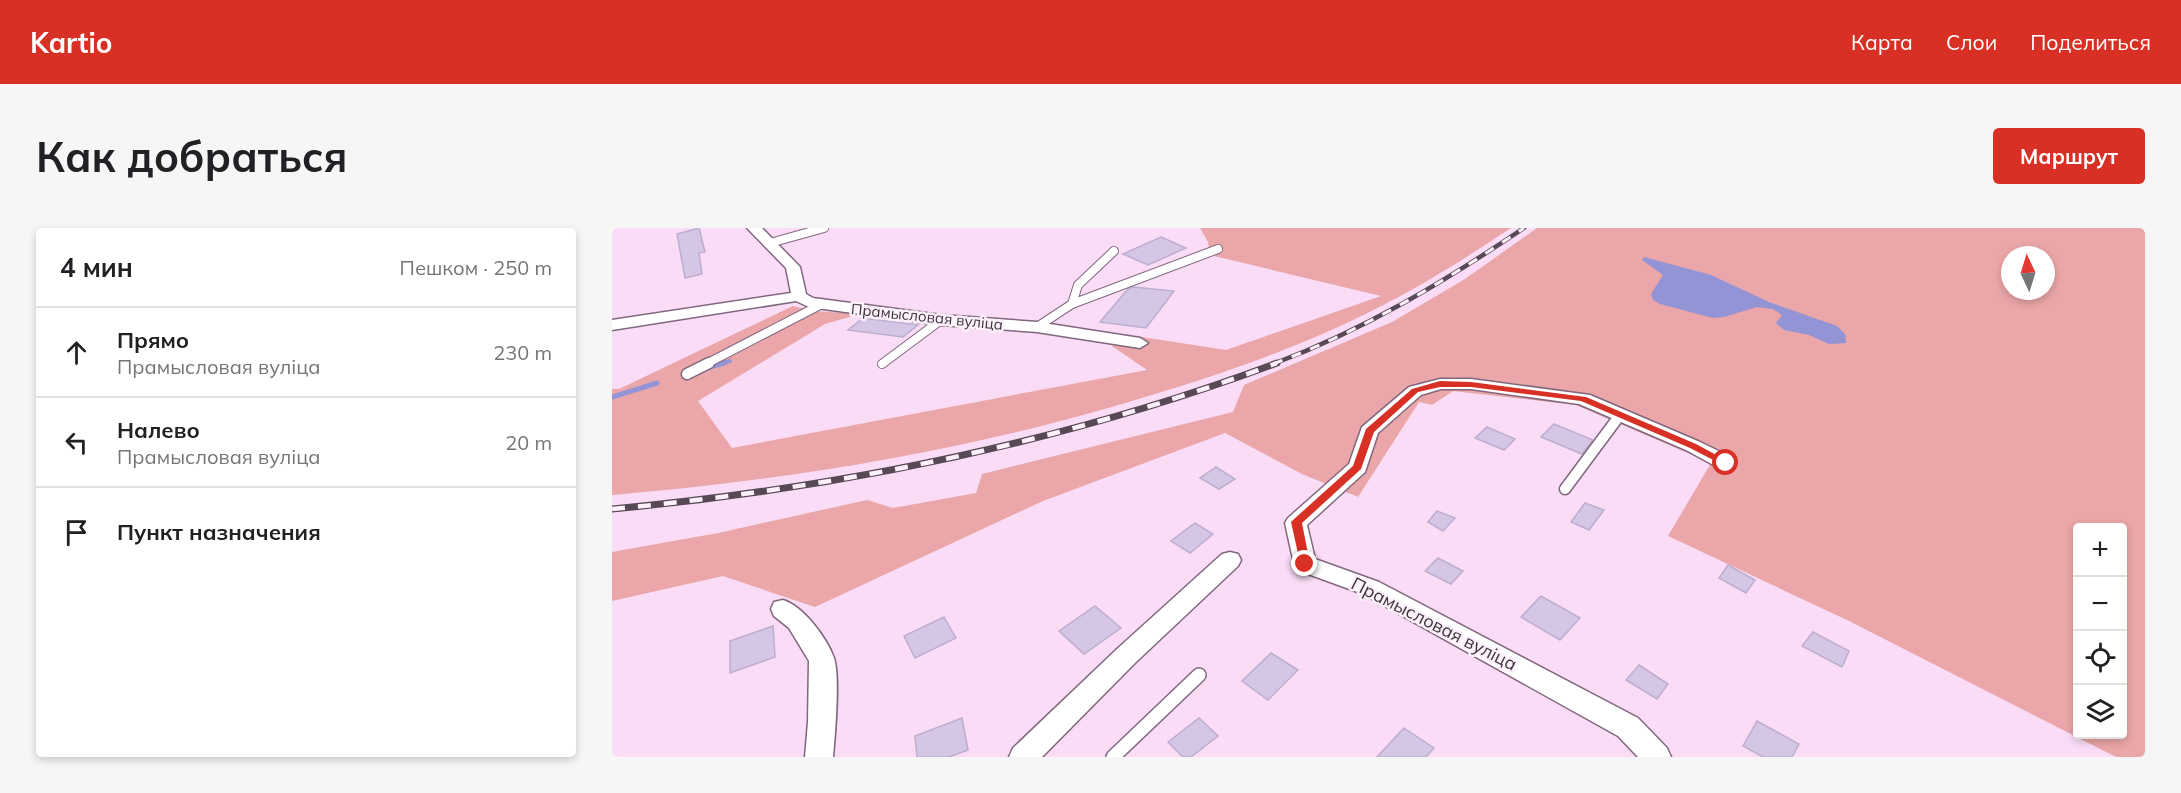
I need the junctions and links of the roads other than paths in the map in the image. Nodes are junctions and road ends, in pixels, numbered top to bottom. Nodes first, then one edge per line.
1 (754, 228) edge
2 (824, 228) edge
3 (770, 243) junction
4 (1218, 249) dead end
5 (1114, 251) dead end
6 (799, 296) junction
7 (1072, 304) junction
8 (820, 305) junction
9 (612, 310) edge
10 (668, 318) junction
11 (941, 320) junction
12 (612, 325) edge
13 (1037, 327) junction
14 (1140, 343) dead end
15 (882, 364) dead end
16 (687, 374) dead end
17 (1620, 415) junction
18 (1726, 463) dead end
19 (1565, 489) dead end
20 (1230, 560) dead end
21 (783, 609) dead end
22 (1199, 675) dead end
23 (819, 757) edge
24 (1023, 757) edge
25 (1113, 757) edge
26 (1657, 757) edge

1 - 3 street
2 - 3 lane
3 - 6 street
4 - 7 lane
5 - 7 lane
6 - 8 street, Прамысловая вуліца
6 - 10 street
7 - 13 lane
8 - 11 street, Прамысловая вуліца
8 - 16 lane
9 - 10 street
10 - 12 street
11 - 13 street, Прамысловая вуліца
11 - 15 lane
13 - 14 street, Прамысловая вуліца
17 - 18 street, Прамысловая вуліца
17 - 19 lane
17 - 26 street, Прамысловая вуліца
20 - 24 street
21 - 23 street
22 - 25 lane

